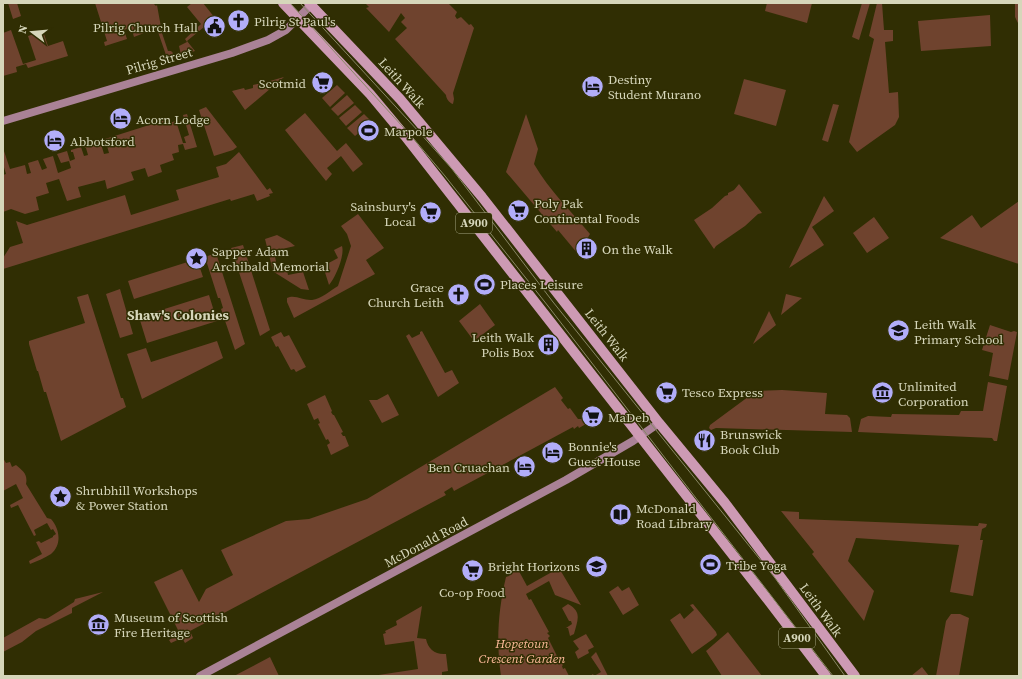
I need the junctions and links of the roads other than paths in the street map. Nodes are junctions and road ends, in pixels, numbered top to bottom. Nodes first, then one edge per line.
1 (283, 3) edge
2 (310, 4) edge
3 (298, 19) junction
4 (3, 121) edge
5 (659, 423) junction
6 (640, 437) junction
7 (200, 676) edge
8 (826, 676) edge
9 (855, 676) edge

1 - 3 main road, A900
2 - 3 street, Pilrig Street
2 - 5 main road, Leith Walk / A900
3 - 4 street, Pilrig Street
3 - 6 main road, A900
5 - 6 street, McDonald Road
5 - 9 main road, Leith Walk / A900
6 - 7 street, McDonald Road
6 - 8 main road, A900

